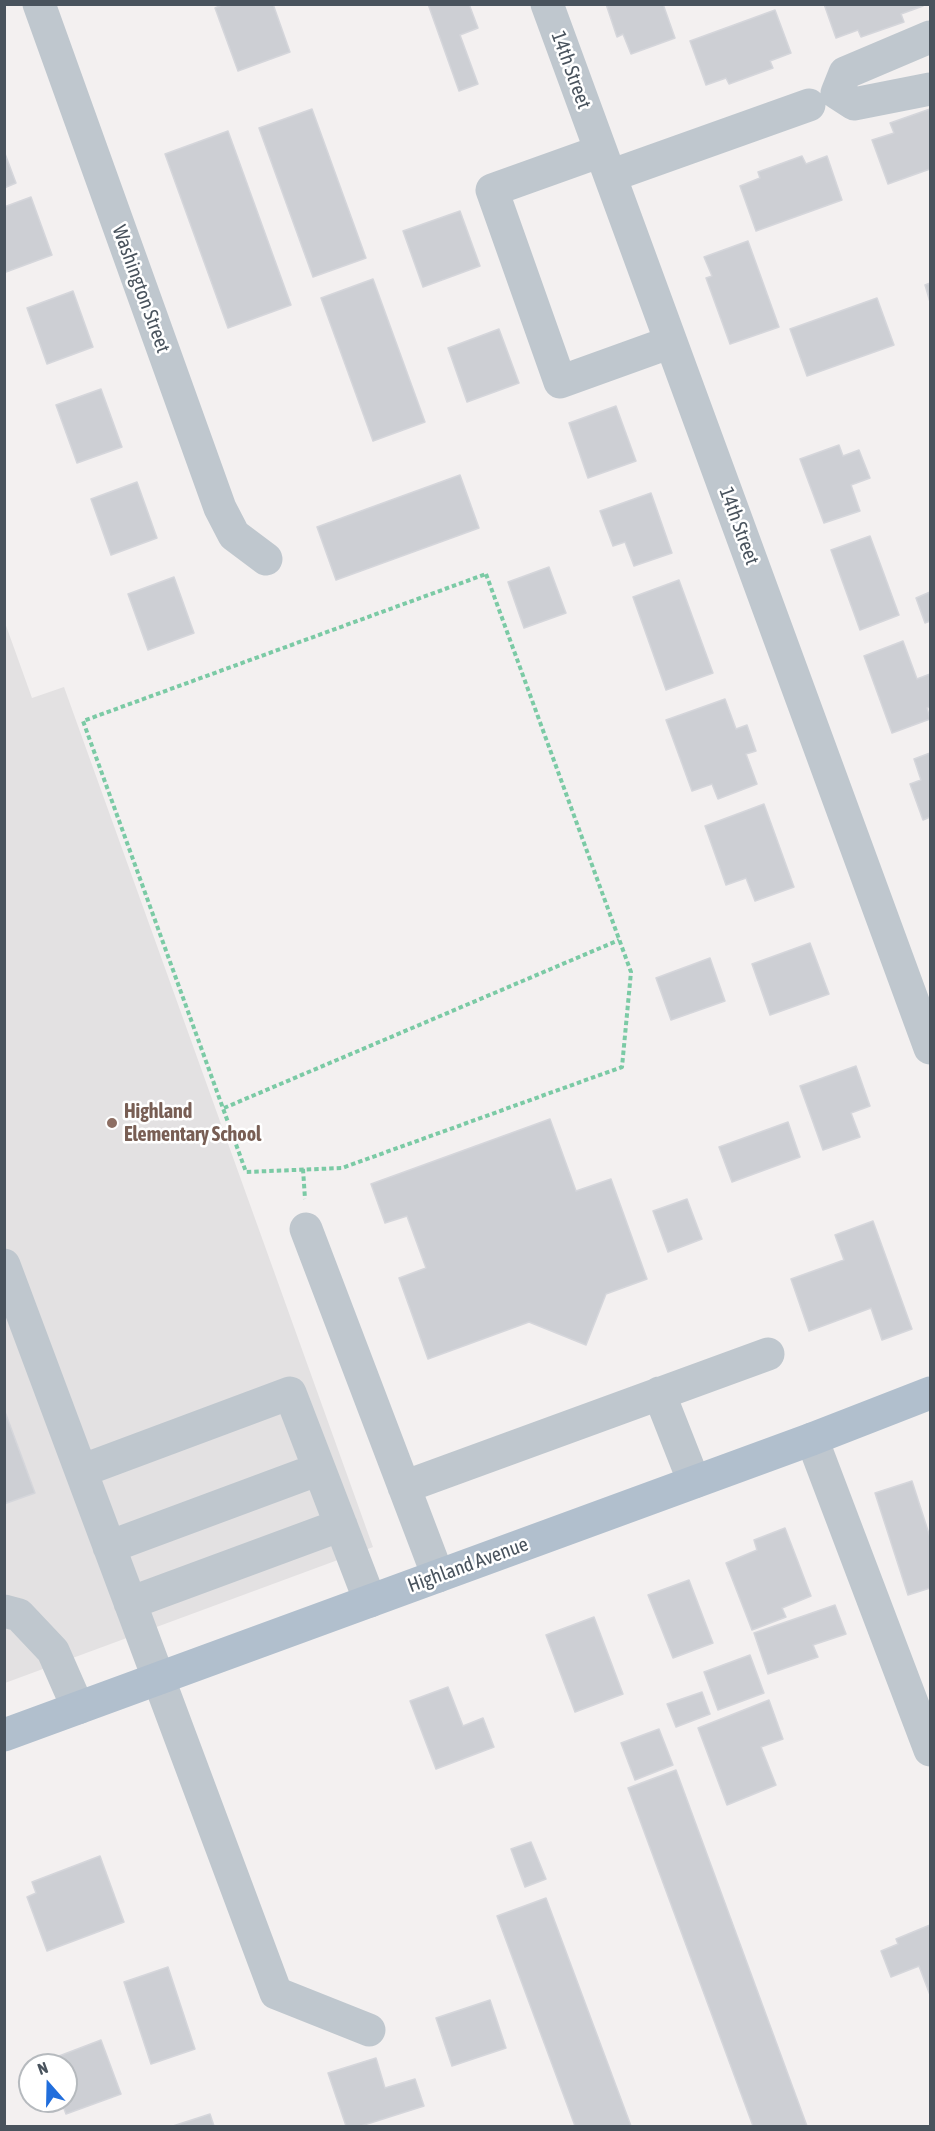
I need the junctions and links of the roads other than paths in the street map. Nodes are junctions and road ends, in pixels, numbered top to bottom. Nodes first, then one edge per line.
1 (39, 4) edge
2 (547, 4) edge
3 (930, 37) edge
4 (930, 89) edge
5 (809, 105) dead end
6 (605, 163) junction
7 (671, 342) junction
8 (266, 559) dead end
9 (930, 1048) edge
10 (306, 1229) dead end
11 (4, 1265) edge
12 (768, 1354) dead end
13 (659, 1393) junction
14 (930, 1393) edge
15 (812, 1439) junction
16 (319, 1469) junction
17 (81, 1471) junction
18 (693, 1482) junction
19 (404, 1487) junction
20 (341, 1525) junction
21 (109, 1547) junction
22 (438, 1576) junction
23 (370, 1601) junction
24 (130, 1603) junction
25 (4, 1611) edge
26 (158, 1678) junction
27 (78, 1708) junction
28 (4, 1735) edge
29 (930, 1750) edge
30 (369, 2030) dead end

1 - 8 street, Washington Street
2 - 6 street, 14th Street
3 - 4 street
5 - 6 street
6 - 7 street, 14th Street
6 - 7 street
7 - 9 street, 14th Street
10 - 19 street
11 - 17 street
12 - 13 street
13 - 18 street
13 - 19 street
14 - 15 main road, Highland Avenue
15 - 18 main road, Highland Avenue
15 - 29 street
16 - 17 street
16 - 20 street
16 - 21 street
17 - 21 street
18 - 22 main road, Highland Avenue
19 - 22 street
20 - 23 street
20 - 24 street
21 - 24 street
22 - 23 main road, Highland Avenue
23 - 26 main road, Highland Avenue
24 - 26 street
25 - 27 street
26 - 27 main road, Highland Avenue
26 - 30 street
27 - 28 main road, Highland Avenue

